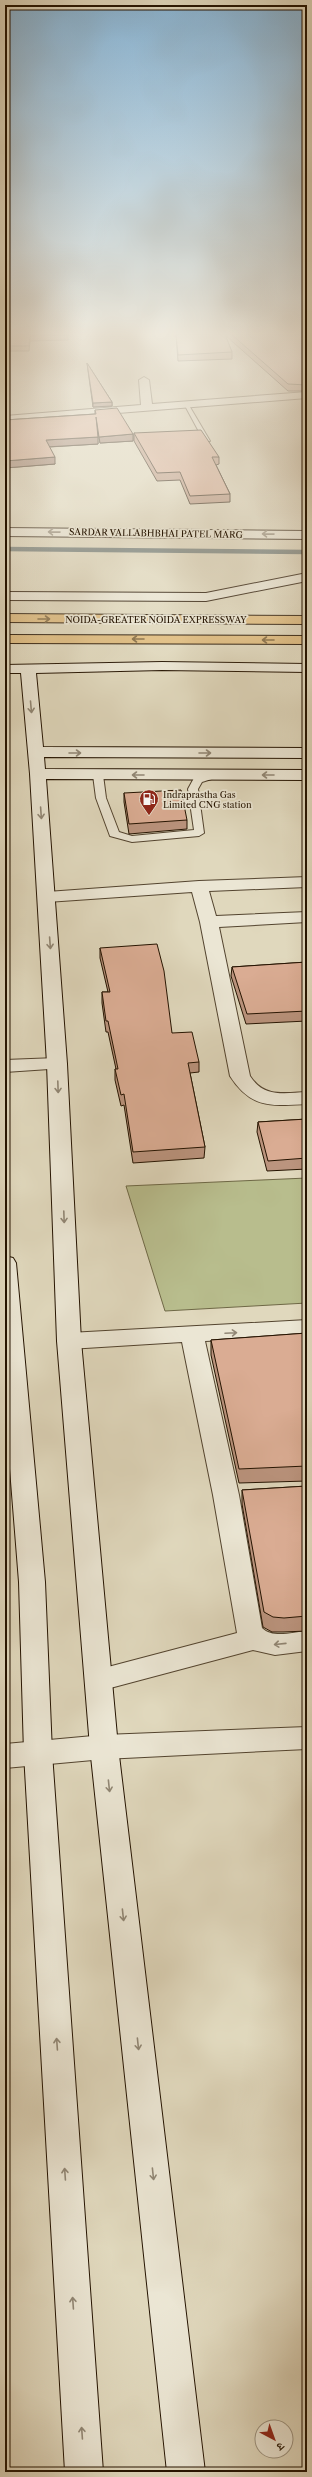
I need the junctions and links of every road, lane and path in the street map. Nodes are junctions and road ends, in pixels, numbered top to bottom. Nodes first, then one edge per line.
1 (5, 532) edge
2 (307, 535) edge
3 (307, 572) edge
4 (307, 577) edge
5 (5, 596) edge
6 (98, 596) junction
7 (307, 612) edge
8 (5, 618) edge
9 (197, 619) junction
10 (307, 620) edge
11 (5, 639) edge
12 (307, 640) edge
13 (28, 668) junction
14 (307, 668) edge
15 (5, 669) edge
16 (36, 752) junction
17 (307, 753) edge
18 (38, 774) junction
19 (98, 774) junction
20 (214, 775) junction
21 (307, 775) edge
22 (307, 882) edge
23 (199, 886) junction
24 (47, 897) junction
25 (307, 917) edge
26 (209, 922) junction
27 (57, 1064) junction
28 (5, 1066) edge
29 (307, 1098) edge
30 (5, 1263) edge
31 (307, 1328) edge
32 (192, 1335) junction
33 (69, 1342) junction
34 (254, 1639) junction
35 (307, 1641) edge
36 (99, 1680) junction
37 (307, 1738) edge
38 (104, 1747) junction
39 (38, 1753) junction
40 (5, 1756) edge
41 (84, 2472) edge
42 (186, 2472) edge

2 -> 1 street, SARDAR VALLABHBHAI PATEL MARG
3 - 6 street
4 - 6 street
5 - 6 street
7 - 9 highway
8 -> 9 highway, NOIDA-GREATER NOIDA EXPRESSWAY
9 - 10 highway, NOIDA-GREATER NOIDA EXPRESSWAY
12 -> 11 highway, NOIDA-GREATER NOIDA EXPRESSWAY
13 - 14 street
13 - 15 street
13 -> 16 street
16 -> 17 street
16 - 18 street
18 - 19 street
18 -> 24 street
20 -> 19 street
19 - 20 lane
21 -> 20 street
22 - 23 street
23 - 24 street
23 - 26 street
24 -> 27 street
25 - 26 street
26 - 29 street
27 - 28 street
27 -> 33 street
30 - 39 street
32 -> 31 street
32 - 33 street
32 - 34 street
33 - 36 street
35 -> 34 street
34 - 36 street
36 - 38 street
37 - 38 street
38 - 39 street
38 -> 42 street
39 - 40 street
41 -> 39 street

